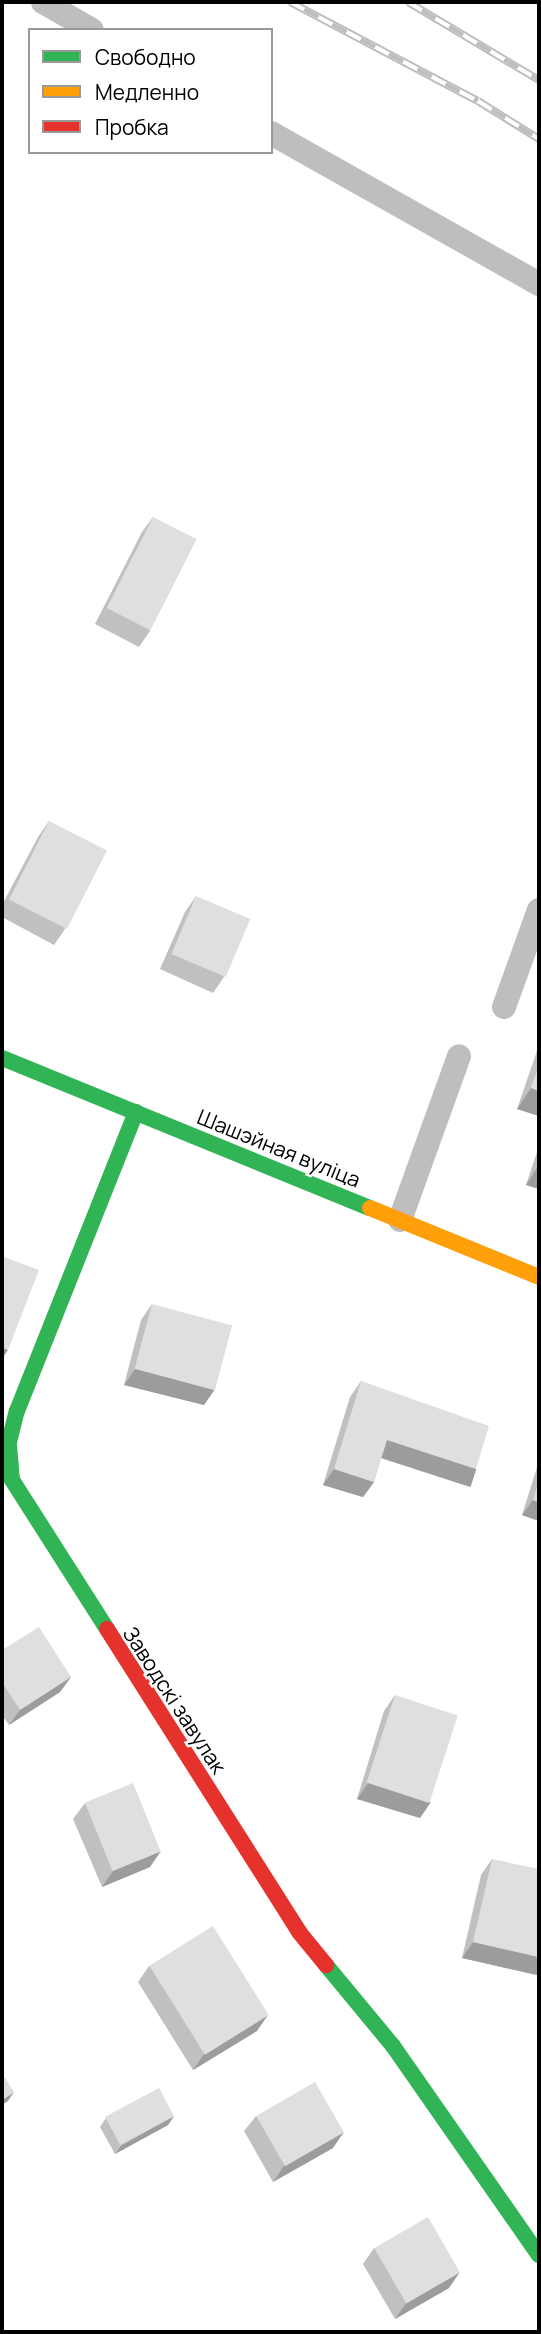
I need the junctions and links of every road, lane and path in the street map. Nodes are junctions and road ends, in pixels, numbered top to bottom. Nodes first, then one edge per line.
1 (43, 2) edge
2 (88, 28) edge
3 (273, 134) edge
4 (539, 284) edge
5 (539, 910) edge
6 (503, 1007) dead end
7 (459, 1055) dead end
8 (2, 1058) edge
9 (136, 1112) junction
10 (400, 1220) junction
11 (539, 1277) edge
12 (539, 2255) edge

1 - 2 lane
3 - 4 lane
5 - 6 lane
7 - 10 lane
8 - 9 street, Шашэйная вуліца
9 - 10 street, Шашэйная вуліца
9 - 12 street, Заводскі завулак
10 - 11 street, Шашэйная вуліца

